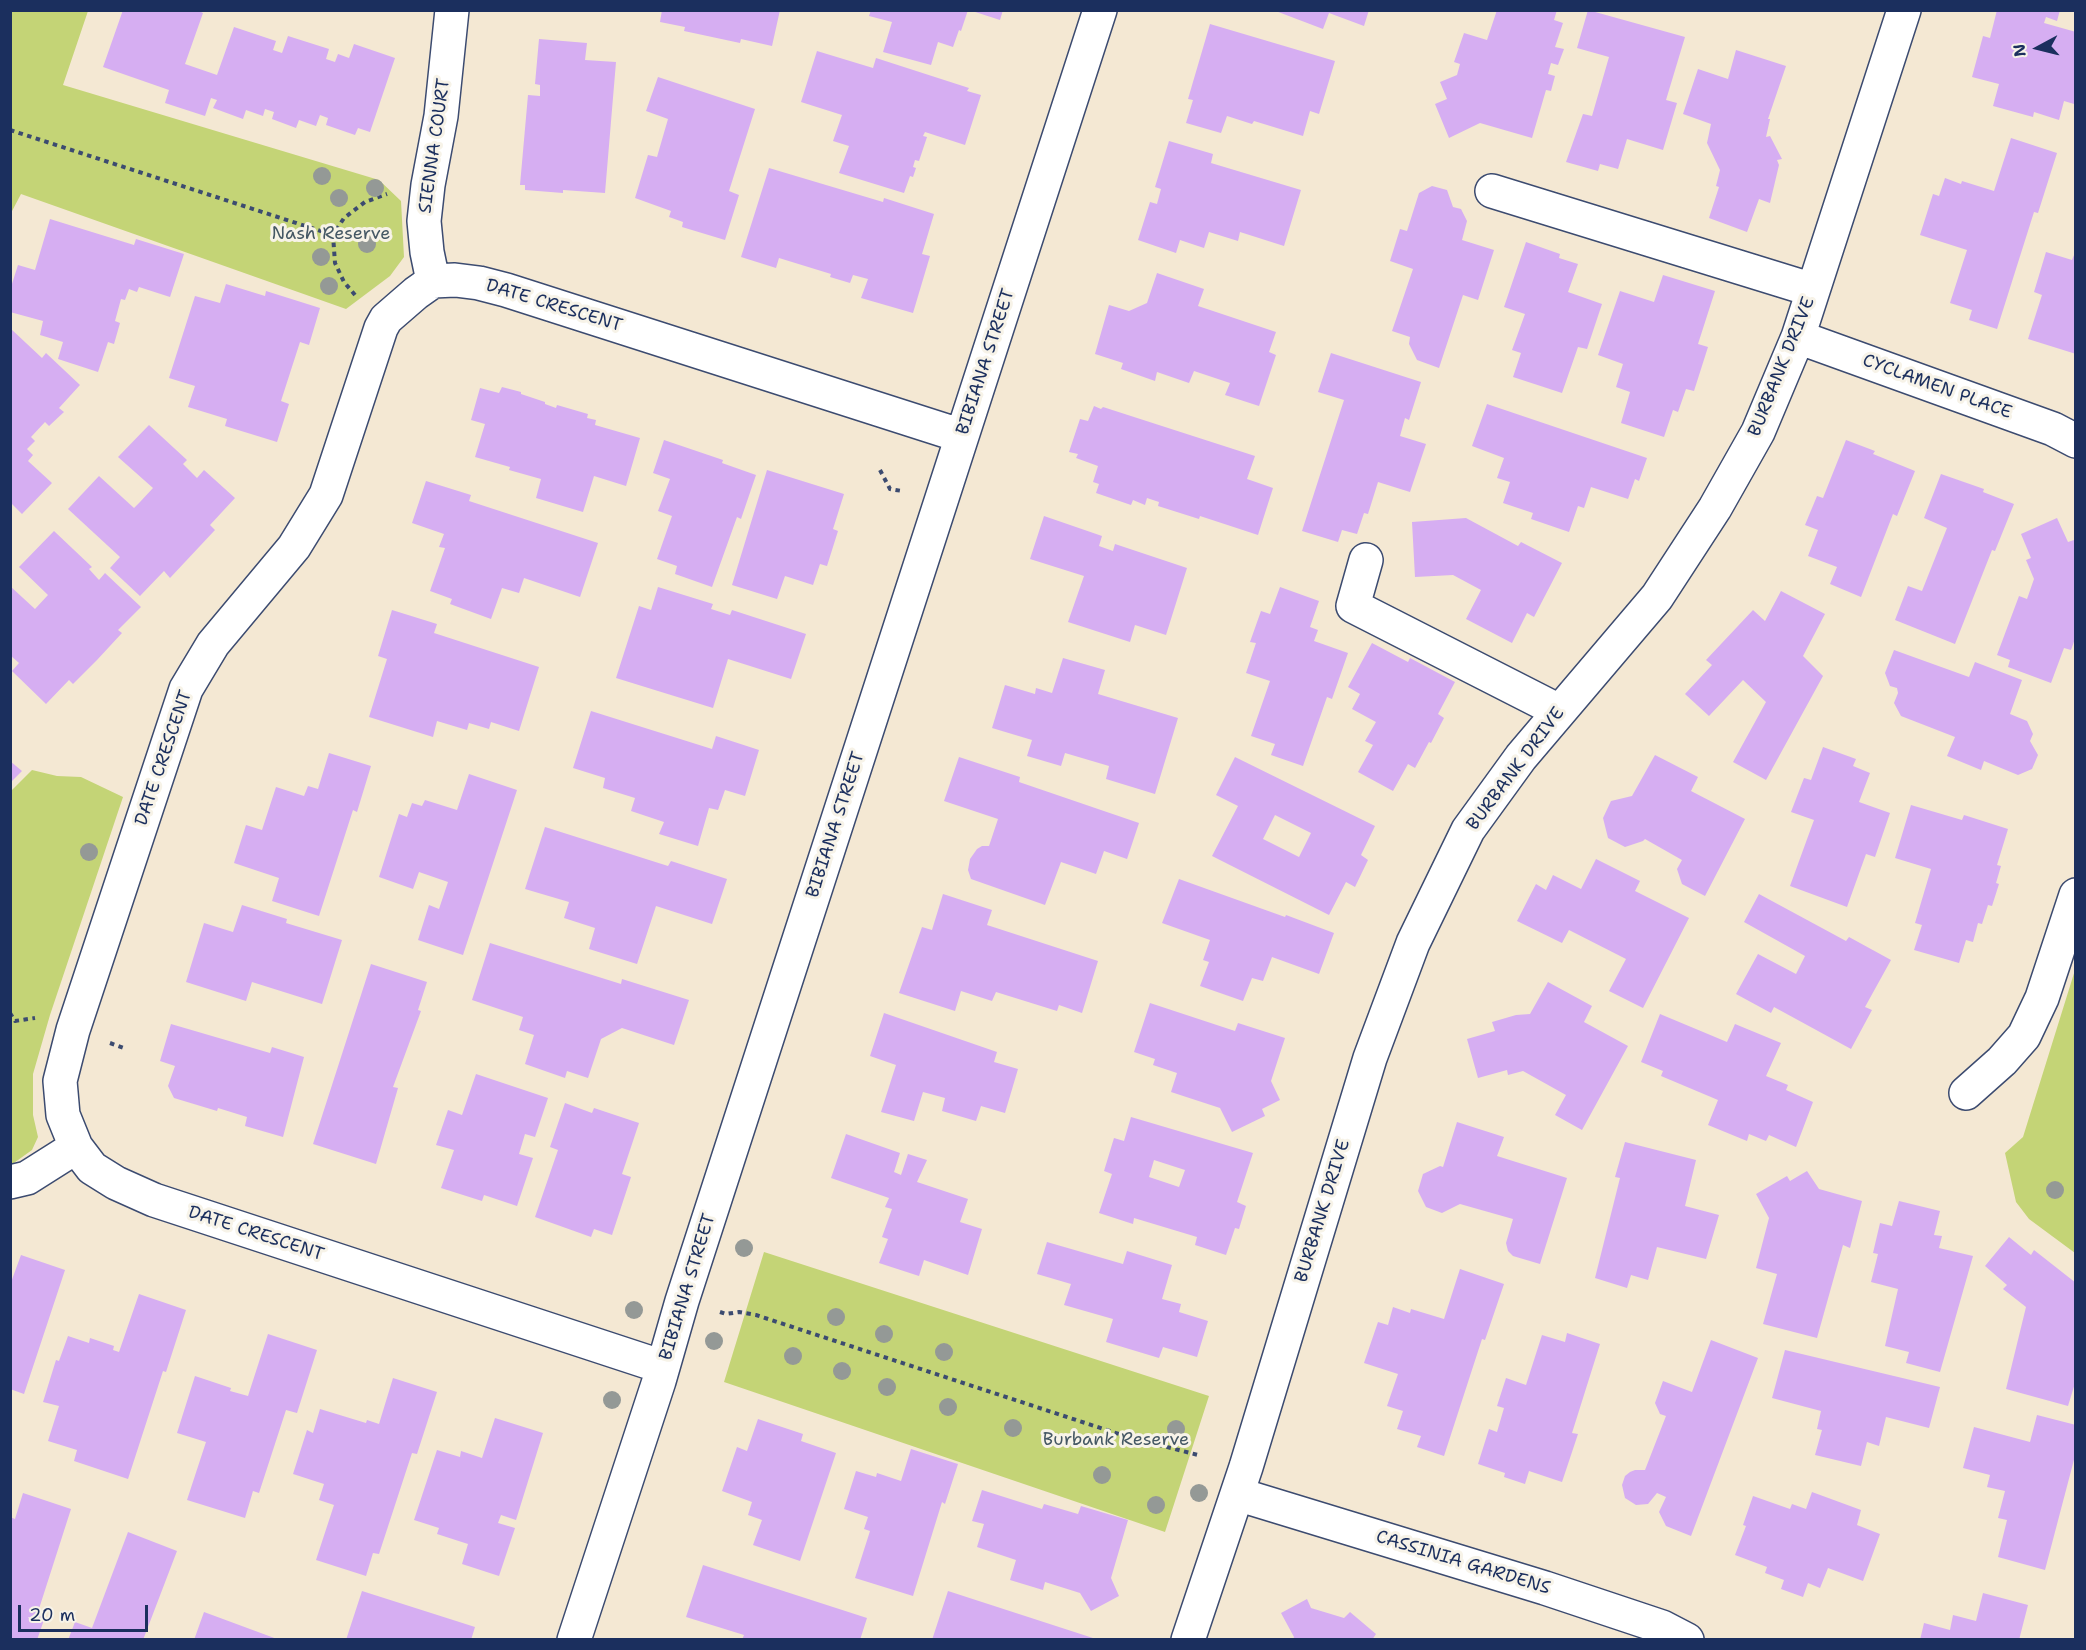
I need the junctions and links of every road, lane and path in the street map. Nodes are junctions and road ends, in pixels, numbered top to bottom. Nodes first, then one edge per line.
1 (452, 10) edge
2 (1100, 10) edge
3 (1904, 10) edge
4 (10, 130) edge
5 (1492, 191) dead end
6 (393, 193) dead end
7 (333, 236) junction
8 (433, 282) junction
9 (1813, 290) junction
10 (357, 297) dead end
11 (1798, 337) junction
12 (962, 436) junction
13 (2076, 441) edge
14 (880, 470) dead end
15 (912, 494) dead end
16 (1366, 560) dead end
17 (1559, 711) junction
18 (2076, 895) edge
19 (10, 1014) edge
20 (40, 1020) dead end
21 (104, 1041) dead end
22 (124, 1048) dead end
23 (1966, 1093) dead end
24 (76, 1147) junction
25 (10, 1182) edge
26 (682, 1301) junction
27 (663, 1367) junction
28 (1198, 1455) dead end
29 (1237, 1494) junction
30 (574, 1640) edge
31 (1188, 1640) edge
32 (1687, 1640) edge

1 - 8 street, SIENNA COURT
2 - 12 street, BIBIANA STREET
3 - 9 street, BURBANK DRIVE
4 - 7 path
5 - 9 street
6 - 7 path
7 - 10 path
8 - 12 street, DATE CRESCENT
8 - 24 street, DATE CRESCENT
9 - 11 street, BURBANK DRIVE
11 - 13 street, CYCLAMEN PLACE
11 - 17 street, BURBANK DRIVE
12 - 26 street, BIBIANA STREET
14 - 15 path
16 - 17 street
17 - 29 street, BURBANK DRIVE
18 - 23 street
19 - 20 path
21 - 22 path
24 - 25 street
24 - 27 street, DATE CRESCENT
26 - 27 street, BIBIANA STREET
26 - 28 path
27 - 30 street, BIBIANA STREET
29 - 31 street, BURBANK DRIVE
29 - 32 street, CASSINIA GARDENS

